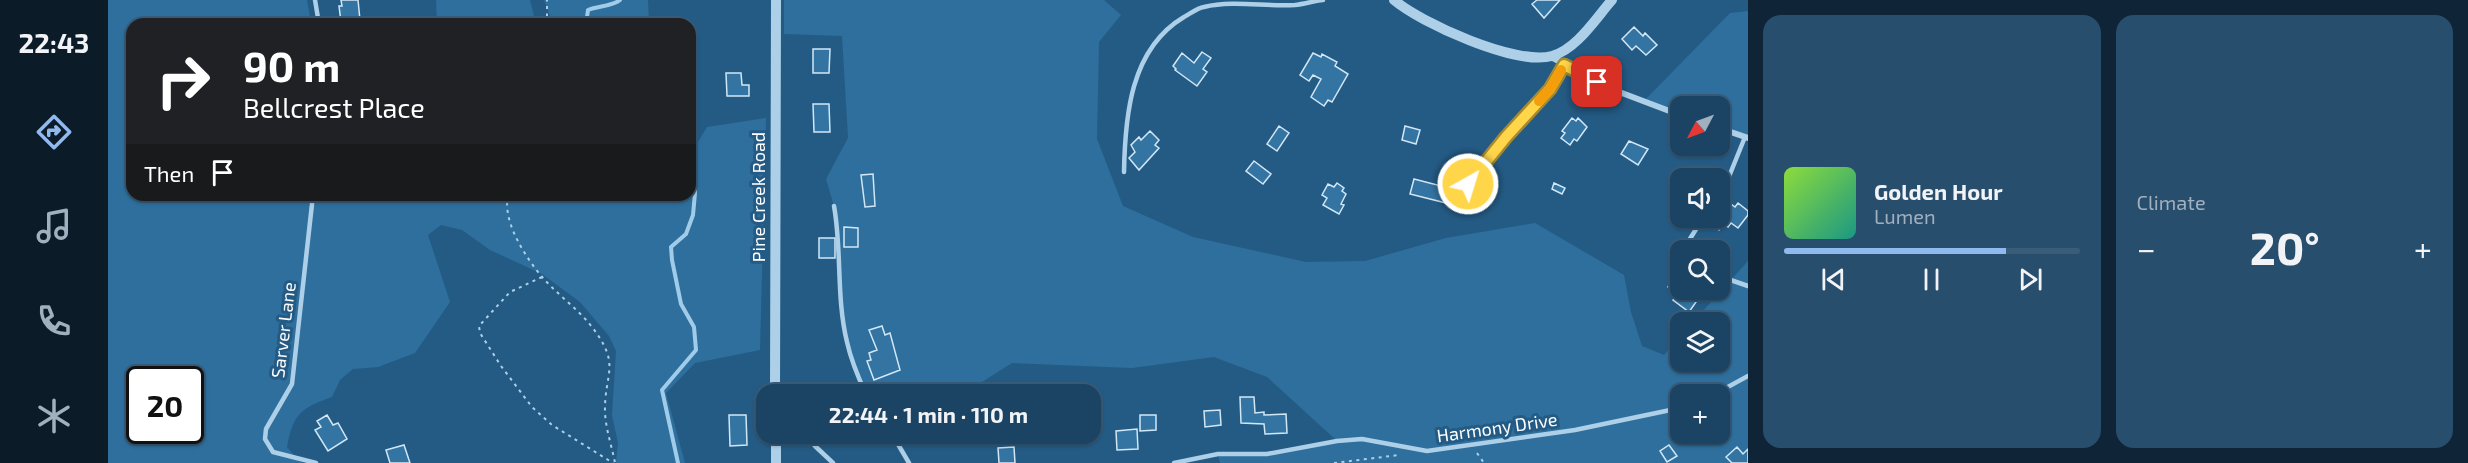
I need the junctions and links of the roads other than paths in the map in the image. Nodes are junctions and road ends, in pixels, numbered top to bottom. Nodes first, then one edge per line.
1 (315, 0) edge
2 (776, 0) edge
3 (1323, 0) edge
4 (1394, 0) edge
5 (1612, 0) edge
6 (318, 18) edge
7 (1551, 57) junction
8 (1564, 65) junction
9 (1670, 111) edge
10 (1730, 132) edge
11 (1746, 137) edge
12 (1124, 172) dead end
13 (1730, 174) edge
14 (1468, 184) dead end
15 (312, 201) edge
16 (834, 206) dead end
17 (1730, 280) edge
18 (1748, 286) edge
19 (1748, 376) edge
20 (775, 384) edge
21 (861, 384) edge
22 (1730, 386) edge
23 (1670, 410) edge
24 (776, 444) edge
25 (813, 444) edge
26 (898, 444) edge
27 (316, 463) edge
28 (776, 463) edge
29 (833, 463) edge
30 (909, 463) edge
31 (1174, 463) edge

1 - 6 lane
2 - 20 street, Pine Creek Road
3 - 12 lane
4 - 7 street
5 - 7 street
7 - 8 street
8 - 9 street
8 - 14 lane
10 - 11 street
11 - 13 lane
15 - 27 lane, Sarver Lane
16 - 21 lane
17 - 18 lane
19 - 22 lane
23 - 31 lane, Harmony Drive
24 - 28 street
25 - 29 lane
26 - 30 lane

